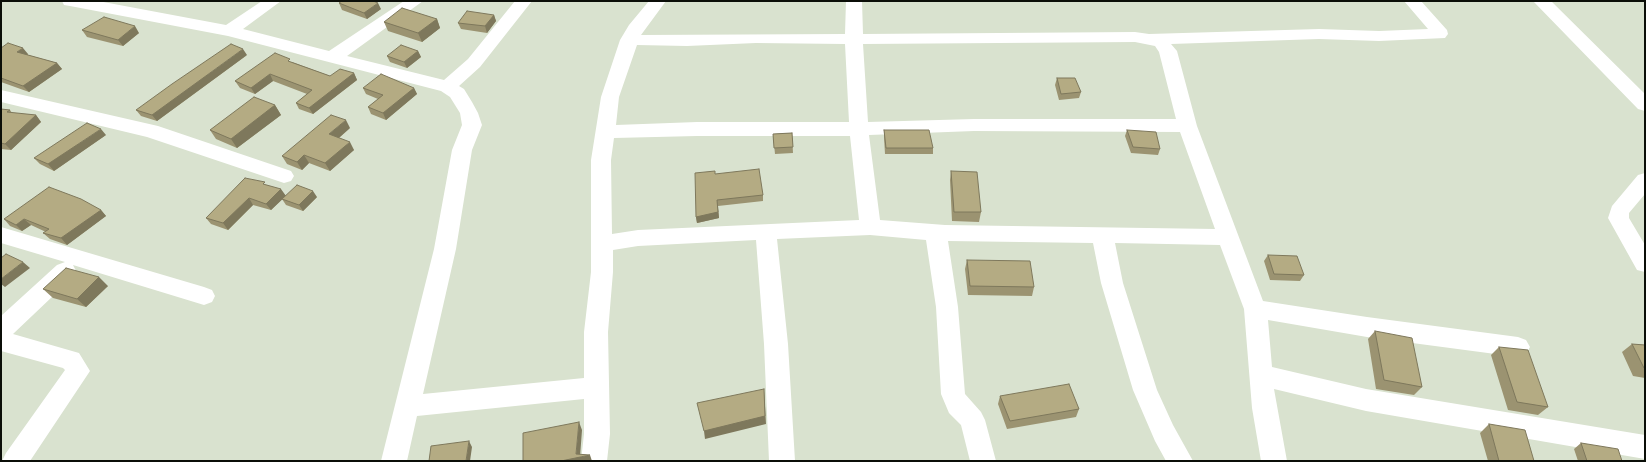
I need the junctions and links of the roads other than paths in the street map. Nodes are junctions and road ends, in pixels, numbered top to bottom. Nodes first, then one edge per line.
1 (70, 1) edge
2 (142, 1) edge
3 (273, 1) edge
4 (415, 1) edge
5 (524, 1) edge
6 (658, 1) edge
7 (854, 1) edge
8 (1412, 1) edge
9 (1541, 1) edge
10 (125, 12) junction
11 (229, 31) junction
12 (854, 39) junction
13 (1151, 39) junction
14 (629, 40) junction
15 (331, 58) junction
16 (447, 87) junction
17 (1, 96) edge
18 (1645, 105) edge
19 (1187, 126) junction
20 (859, 129) junction
21 (605, 132) junction
22 (284, 176) dead end
23 (1645, 180) edge
24 (870, 227) junction
25 (766, 232) junction
26 (936, 232) junction
27 (1102, 234) junction
28 (1, 235) edge
29 (1227, 237) junction
30 (601, 244) junction
31 (78, 258) junction
32 (1645, 264) edge
33 (204, 296) dead end
34 (1255, 309) junction
35 (1, 331) edge
36 (1, 341) edge
37 (1518, 348) edge
38 (1261, 375) junction
39 (597, 387) junction
40 (407, 406) junction
41 (1645, 447) edge
42 (15, 461) edge
43 (394, 461) edge
44 (594, 461) edge
45 (782, 461) edge
46 (983, 461) edge
47 (1180, 461) edge
48 (1274, 461) edge

1 - 10 street
2 - 10 street
3 - 11 street
4 - 15 street
5 - 16 street
6 - 14 street
7 - 12 street
8 - 13 street
9 - 18 street
10 - 11 street
11 - 15 street
12 - 13 street
12 - 14 street
12 - 20 street
13 - 19 street
14 - 21 street
15 - 16 street
16 - 40 street
17 - 22 street
19 - 20 street
19 - 29 street
20 - 21 street
20 - 24 street
21 - 30 street
23 - 32 street
24 - 25 street
24 - 26 street
25 - 30 street
25 - 45 street
26 - 27 street
26 - 46 street
27 - 29 street
27 - 47 street
28 - 31 street
29 - 34 street
30 - 39 street
31 - 33 street
31 - 35 street
34 - 37 street
34 - 38 street
36 - 42 street
38 - 41 street
38 - 48 street
39 - 40 street
39 - 44 street
40 - 43 street

